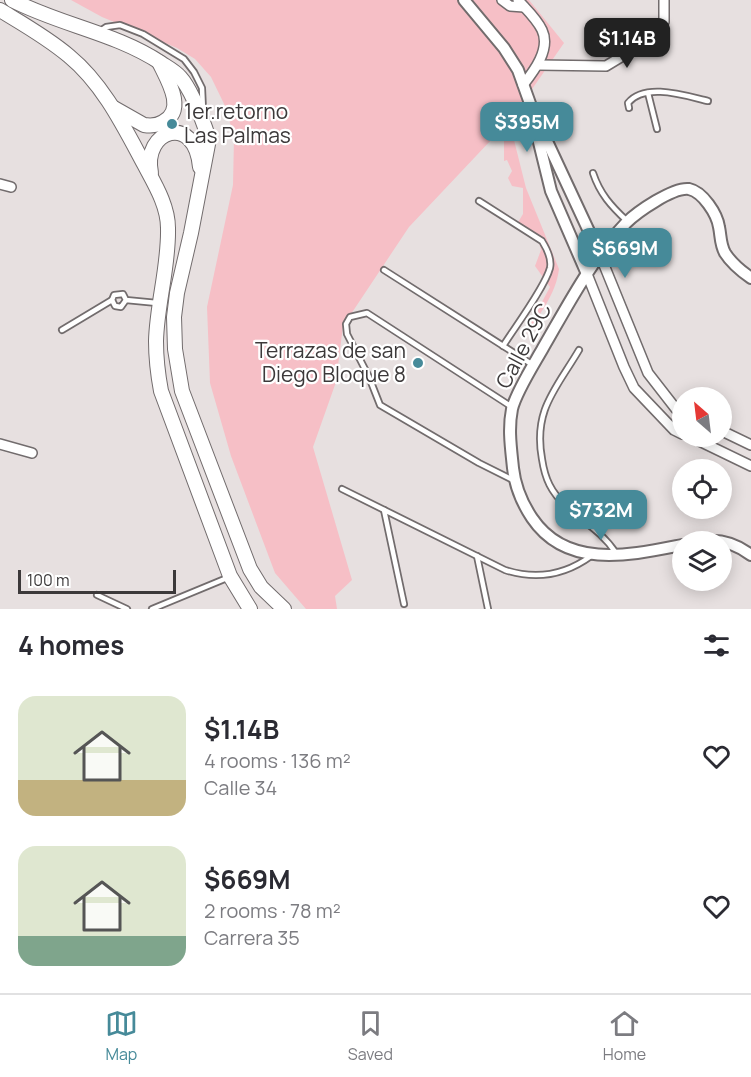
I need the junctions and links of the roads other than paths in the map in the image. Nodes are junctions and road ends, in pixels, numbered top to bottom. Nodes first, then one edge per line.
1 (12, 0) edge
2 (464, 0) edge
3 (502, 0) edge
4 (664, 0) edge
5 (521, 3) edge
6 (0, 10) edge
7 (98, 33) junction
8 (159, 61) junction
9 (538, 65) junction
10 (523, 85) junction
11 (648, 93) junction
12 (708, 101) dead end
13 (112, 107) junction
14 (629, 108) dead end
15 (532, 109) junction
16 (204, 123) junction
17 (657, 129) dead end
18 (593, 173) dead end
19 (201, 178) junction
20 (152, 180) junction
21 (0, 184) edge
22 (11, 187) dead end
23 (479, 201) dead end
24 (627, 222) junction
25 (600, 255) junction
26 (384, 270) dead end
27 (587, 274) junction
28 (751, 278) edge
29 (112, 300) junction
30 (126, 300) junction
31 (160, 303) junction
32 (624, 314) junction
33 (607, 326) junction
34 (62, 330) dead end
35 (503, 346) junction
36 (579, 350) dead end
37 (533, 365) junction
38 (672, 405) edge
39 (513, 407) junction
40 (672, 428) edge
41 (732, 436) edge
42 (0, 444) edge
43 (751, 445) edge
44 (711, 447) edge
45 (32, 453) dead end
46 (751, 466) edge
47 (515, 481) junction
48 (342, 489) dead end
49 (384, 510) junction
50 (732, 544) edge
51 (672, 547) edge
52 (593, 554) junction
53 (617, 555) junction
54 (751, 555) edge
55 (477, 556) junction
56 (231, 576) junction
57 (96, 595) dead end
58 (404, 604) dead end
59 (127, 609) edge
60 (152, 609) edge
61 (250, 609) edge
62 (284, 609) edge
63 (488, 609) edge

1 - 7 main road
2 - 10 street
3 - 5 street
4 - 9 street
5 - 9 street
6 - 13 main road
7 - 8 main road
7 - 16 lane
8 - 13 main road
8 - 16 main road
9 - 10 street
10 - 15 street
11 - 12 lane
11 - 14 lane
11 - 17 lane
13 - 20 main road
15 - 25 street
15 - 27 street
16 - 19 main road
18 - 24 lane
19 - 20 main road
19 - 62 main road
20 - 31 main road
21 - 22 street
23 - 35 lane
24 - 25 street, Calle 29C
24 - 28 street, Calle 29C
25 - 27 street, Calle 29C
25 - 32 street
26 - 35 lane
27 - 33 street
27 - 37 street, Calle 29C
29 - 30 lane
29 - 30 lane
29 - 34 lane
30 - 31 lane
31 - 56 main road
32 - 33 street
32 - 38 street
33 - 40 street
35 - 37 lane
36 - 53 lane
37 - 39 street, Calle 29C
39 - 47 street, Calle 29C
39 - 47 lane
41 - 43 street
42 - 45 street
44 - 46 street
47 - 52 street, Calle 29C
48 - 49 lane
49 - 55 lane
49 - 58 lane
50 - 54 street
51 - 53 street, Calle 29C
52 - 53 street, Calle 29C
52 - 55 lane
55 - 63 lane
56 - 60 lane
56 - 61 main road
57 - 59 lane

